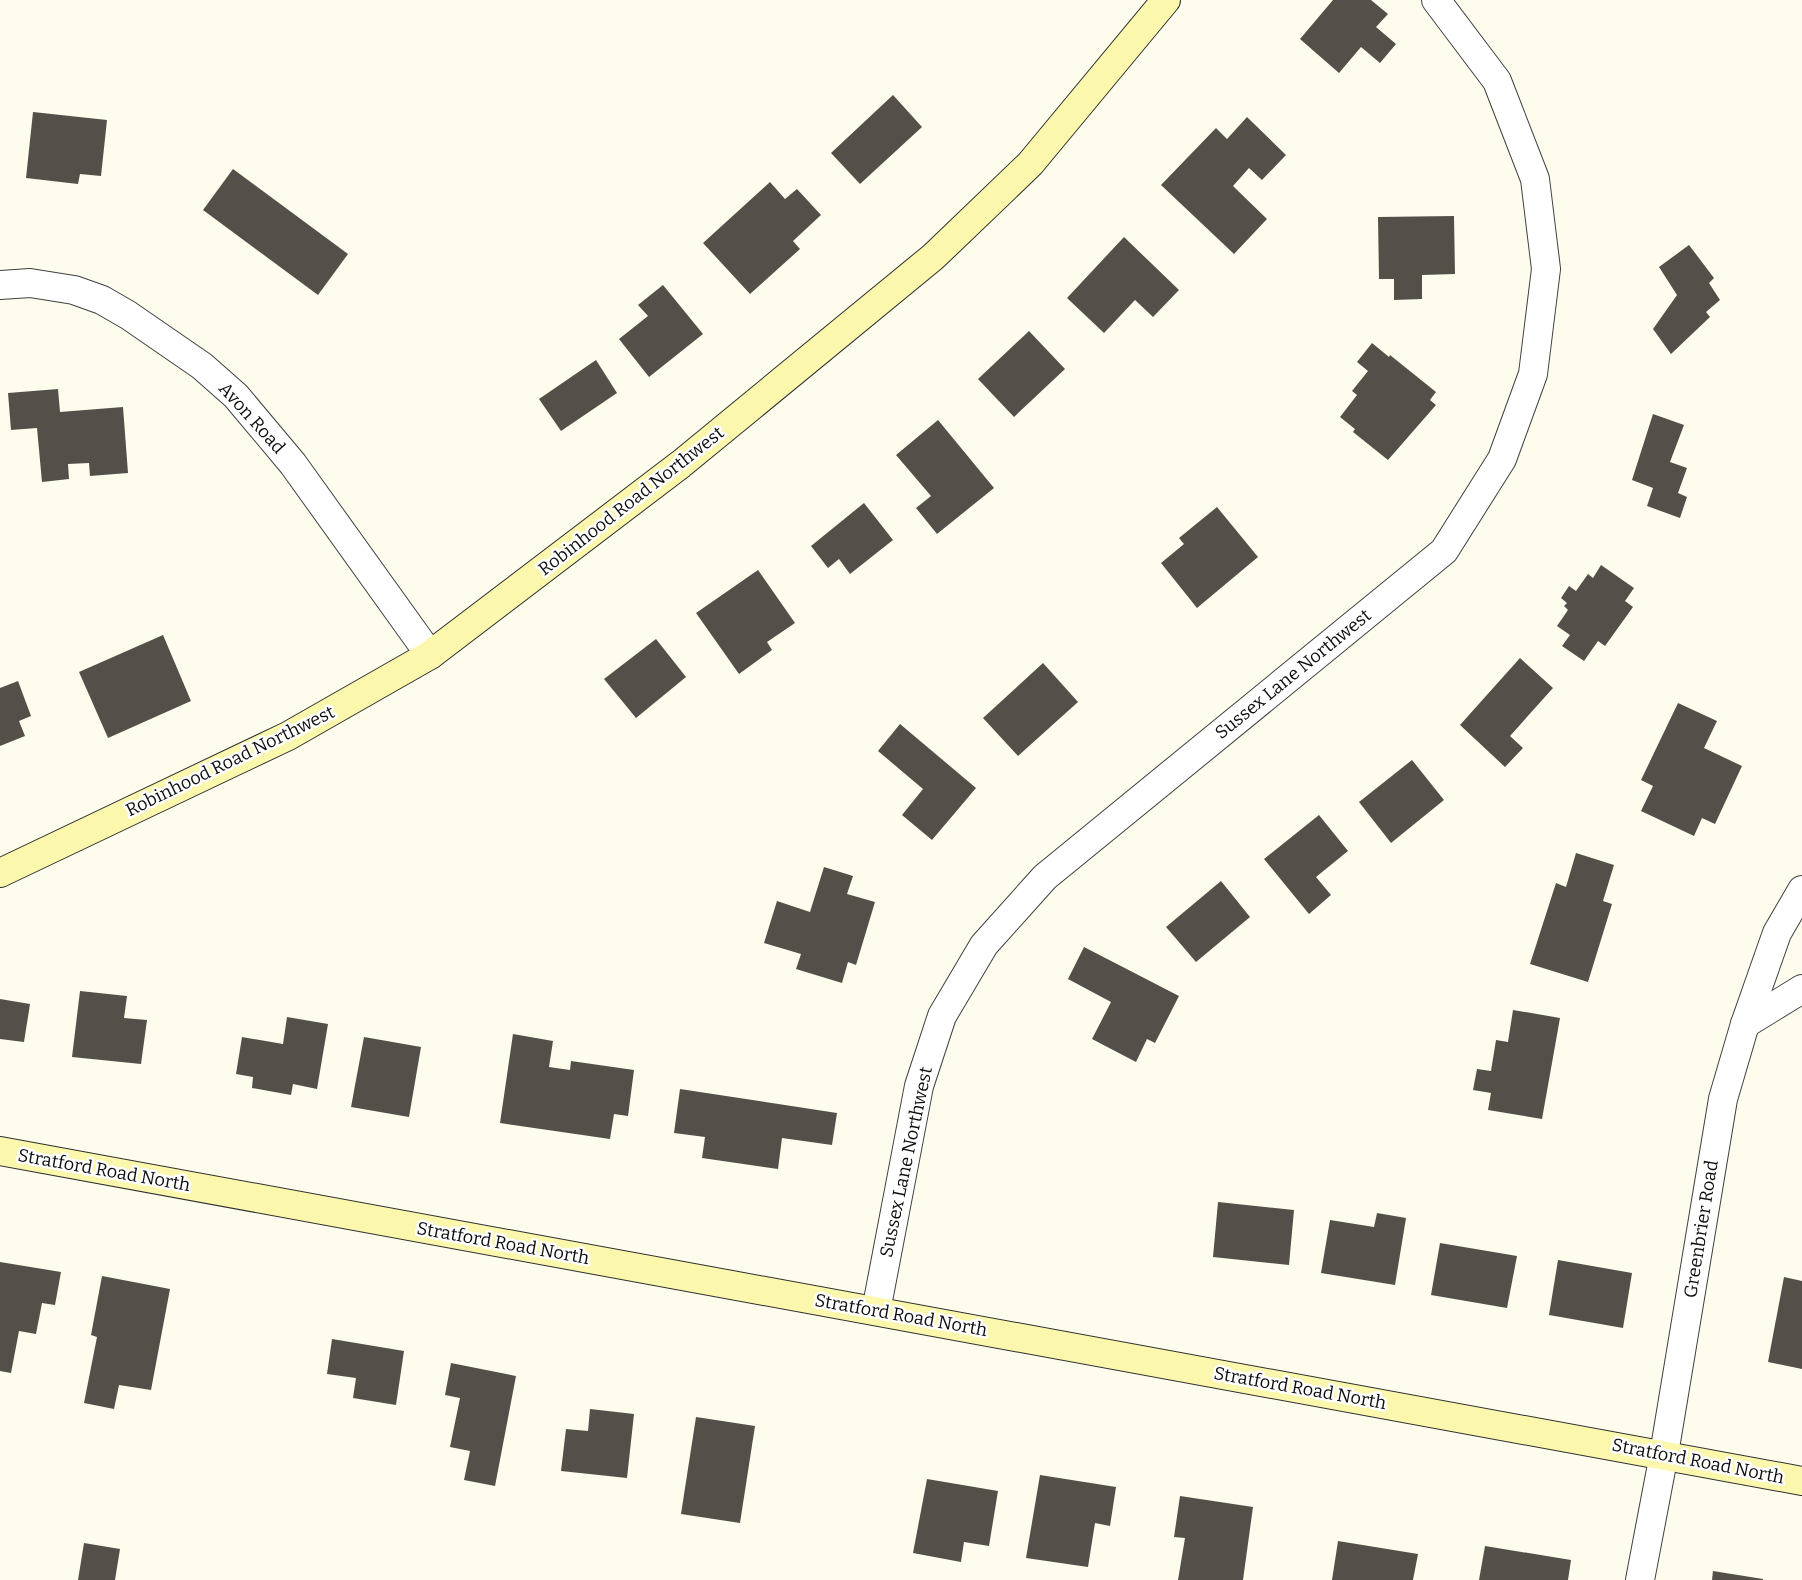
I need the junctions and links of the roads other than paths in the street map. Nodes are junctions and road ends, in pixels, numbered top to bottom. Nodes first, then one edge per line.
1 (1166, 0) edge
2 (1436, 0) edge
3 (0, 285) edge
4 (430, 655) junction
5 (0, 873) edge
6 (1802, 890) edge
7 (1802, 989) edge
8 (1745, 1024) junction
9 (0, 1151) edge
10 (876, 1311) junction
11 (1664, 1454) junction
12 (1802, 1481) edge
13 (1640, 1580) edge

1 - 4 main road, Robinhood Road Northwest
2 - 10 street, Sussex Lane Northwest
3 - 4 street, Avon Road
4 - 5 main road, Robinhood Road Northwest
6 - 8 street, Greenbrier Road
7 - 8 street
8 - 11 street, Greenbrier Road
9 - 10 main road, Stratford Road North
10 - 11 main road, Stratford Road North
11 - 12 main road, Stratford Road North
11 - 13 street, Greenbrier Road

